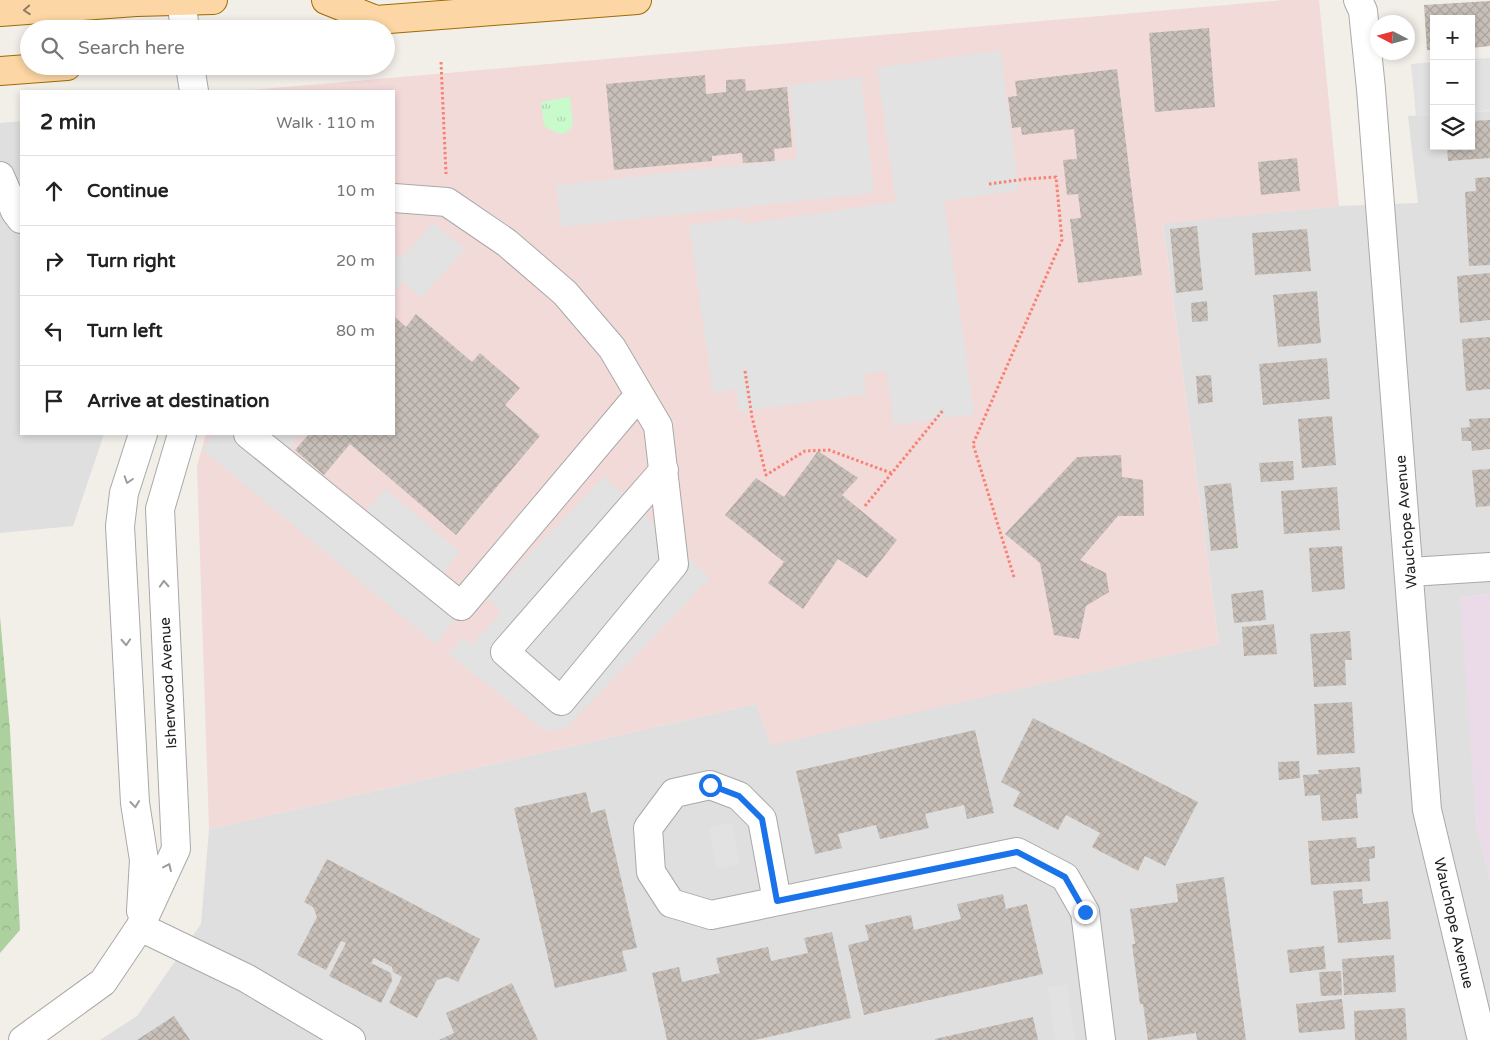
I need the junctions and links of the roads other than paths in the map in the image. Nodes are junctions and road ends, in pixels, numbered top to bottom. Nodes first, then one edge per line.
1 (181, 0) edge
2 (213, 0) edge
3 (326, 0) edge
4 (636, 0) edge
5 (1358, 0) edge
6 (466, 7) edge
7 (0, 12) edge
8 (184, 20) edge
9 (361, 20) edge
10 (391, 20) edge
11 (20, 70) edge
12 (0, 71) edge
13 (191, 75) edge
14 (194, 90) edge
15 (0, 176) edge
16 (395, 198) edge
17 (20, 218) edge
18 (639, 395) junction
19 (143, 435) edge
20 (182, 435) edge
21 (249, 435) edge
22 (664, 470) junction
23 (1490, 567) edge
24 (1410, 572) junction
25 (777, 901) junction
26 (140, 927) junction
27 (23, 1040) edge
28 (351, 1040) edge
29 (1101, 1040) edge
30 (1482, 1040) edge

1 - 2 main road
1 -> 7 main road
1 - 8 street
3 - 9 main road
4 - 6 main road
5 - 24 street, Wauchope Avenue
6 - 10 main road
11 - 12 main road
13 - 14 street
15 - 17 street
16 - 18 street
18 - 21 street
18 - 22 street
19 -> 26 street
26 -> 20 street, Isherwood Avenue
22 - 22 street
23 - 24 street
24 - 30 street, Wauchope Avenue
25 - 25 street
25 - 29 street
26 - 27 street, Isherwood Avenue
26 - 28 street

